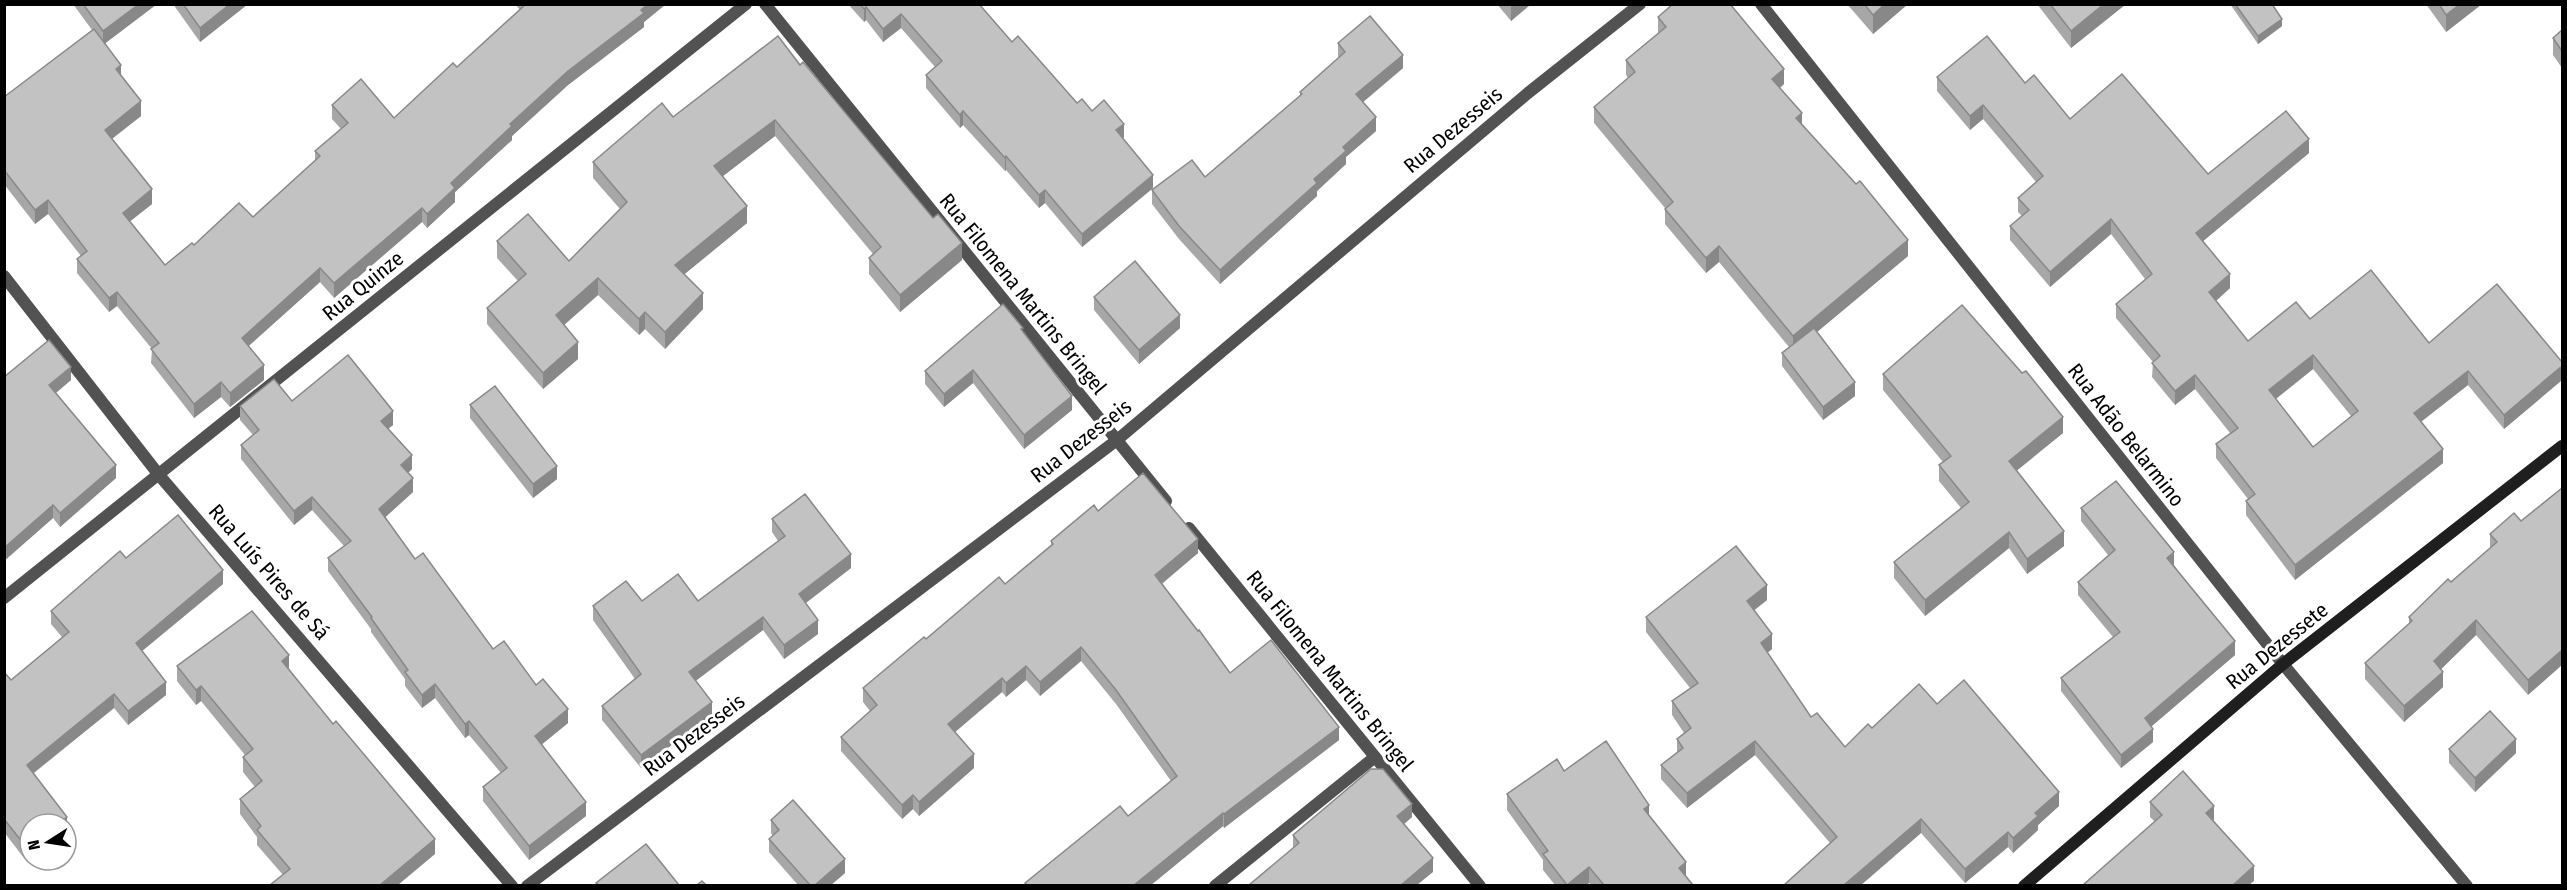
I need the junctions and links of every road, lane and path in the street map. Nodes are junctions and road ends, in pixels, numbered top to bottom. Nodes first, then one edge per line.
1 (746, 4) edge
2 (765, 4) edge
3 (1640, 4) edge
4 (1761, 4) edge
5 (4, 276) edge
6 (1117, 440) junction
7 (2562, 446) edge
8 (159, 475) junction
9 (4, 598) edge
10 (2283, 664) junction
11 (1375, 757) junction
12 (512, 885) edge
13 (527, 885) edge
14 (1215, 885) edge
15 (1480, 885) edge
16 (2024, 885) edge
17 (2467, 885) edge

1 - 8 street, Rua Quinze
2 - 6 street, Rua Filomena Martins Bringel
3 - 6 street, Rua Dezesseis
4 - 10 street, Rua Adão Belarmino
5 - 8 street, Rua Luís Pires de Sá
6 - 11 street, Rua Filomena Martins Bringel
6 - 13 street, Rua Dezesseis
7 - 10 street, Rua Dezessete
8 - 9 street, Rua Quinze
8 - 12 street, Rua Luís Pires de Sá
10 - 16 street, Rua Dezessete
10 - 17 street, Rua Adão Belarmino
11 - 14 street
11 - 15 street, Rua Filomena Martins Bringel

